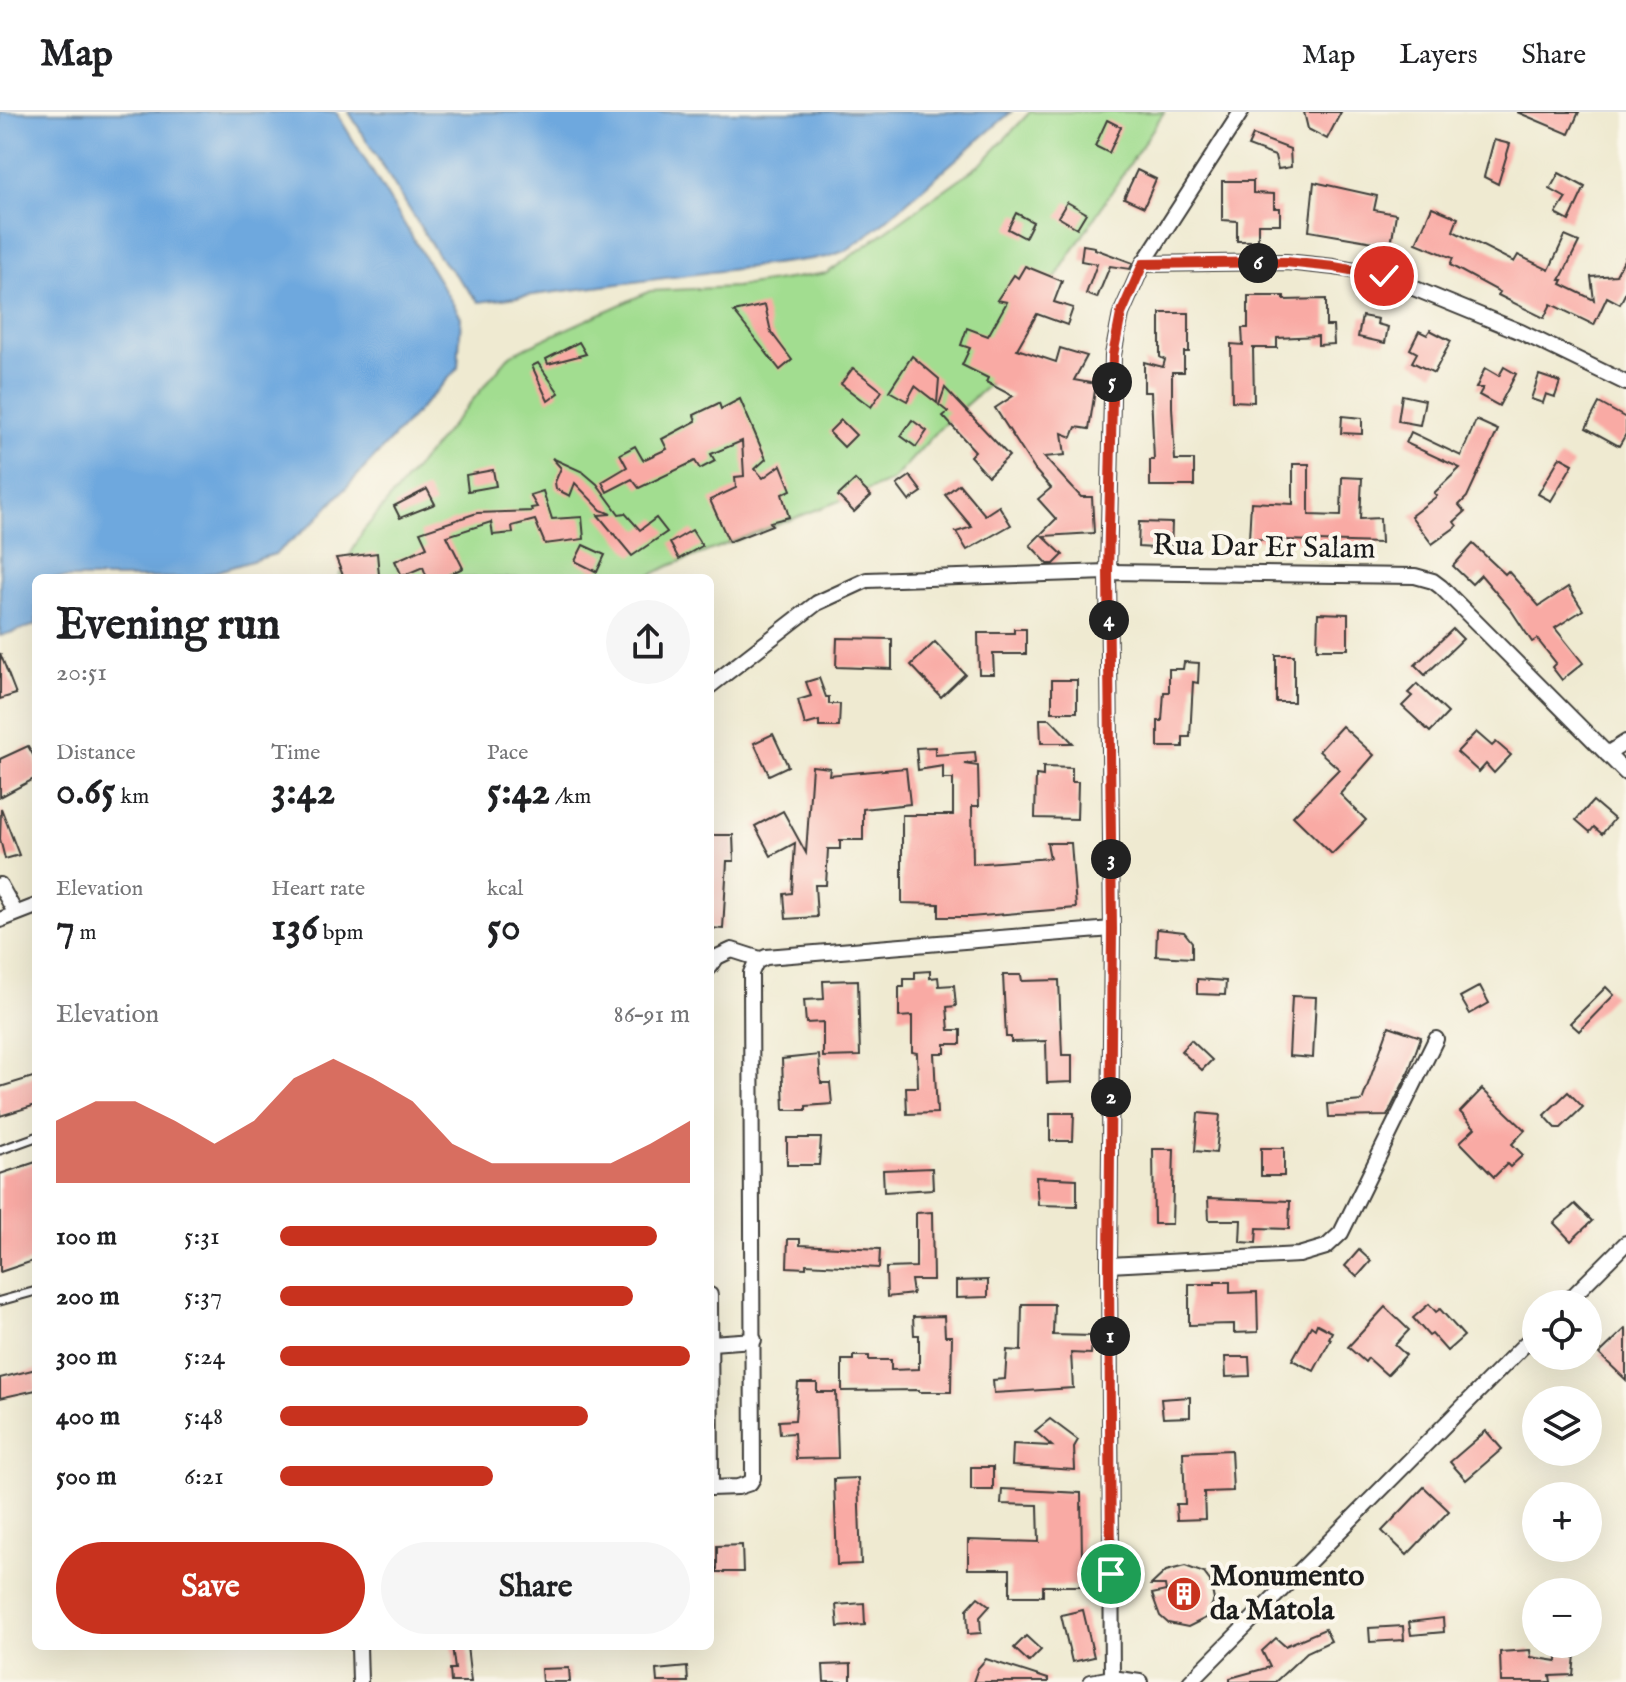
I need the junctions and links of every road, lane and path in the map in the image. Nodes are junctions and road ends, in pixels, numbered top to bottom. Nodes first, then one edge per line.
1 (1241, 112) edge
2 (1143, 264) junction
3 (1626, 383) edge
4 (1108, 572) junction
5 (714, 683) edge
6 (1626, 742) edge
7 (1607, 754) junction
8 (1626, 773) edge
9 (0, 885) edge
10 (32, 907) edge
11 (15, 912) junction
12 (0, 920) edge
13 (1112, 929) junction
14 (760, 959) junction
15 (714, 961) edge
16 (1436, 1039) dead end
17 (32, 1138) edge
18 (0, 1150) edge
19 (1626, 1243) edge
20 (1109, 1265) junction
21 (1579, 1290) edge
22 (32, 1292) edge
23 (0, 1301) edge
24 (754, 1340) junction
25 (714, 1343) edge
26 (1522, 1347) edge
27 (714, 1488) edge
28 (359, 1650) edge
29 (1112, 1678) junction
30 (360, 1682) edge
31 (1091, 1682) edge
32 (1140, 1682) edge
33 (1190, 1682) edge

1 - 2 street
2 - 3 street
2 - 4 street
4 - 5 street, Rua Dar Er Salam
4 - 7 street, Rua Dar Er Salam
4 - 13 street
6 - 7 street
7 - 8 street, Rua Dar Er Salam
9 - 11 street
10 - 11 street
11 - 12 street
13 - 14 street
13 - 20 street
14 - 15 street
14 - 24 street
16 - 20 street
17 - 18 lane
19 - 21 street
20 - 29 street
22 - 23 lane
24 - 25 street
24 - 27 street
26 - 33 street
28 - 30 street
29 - 31 street
29 - 32 street

